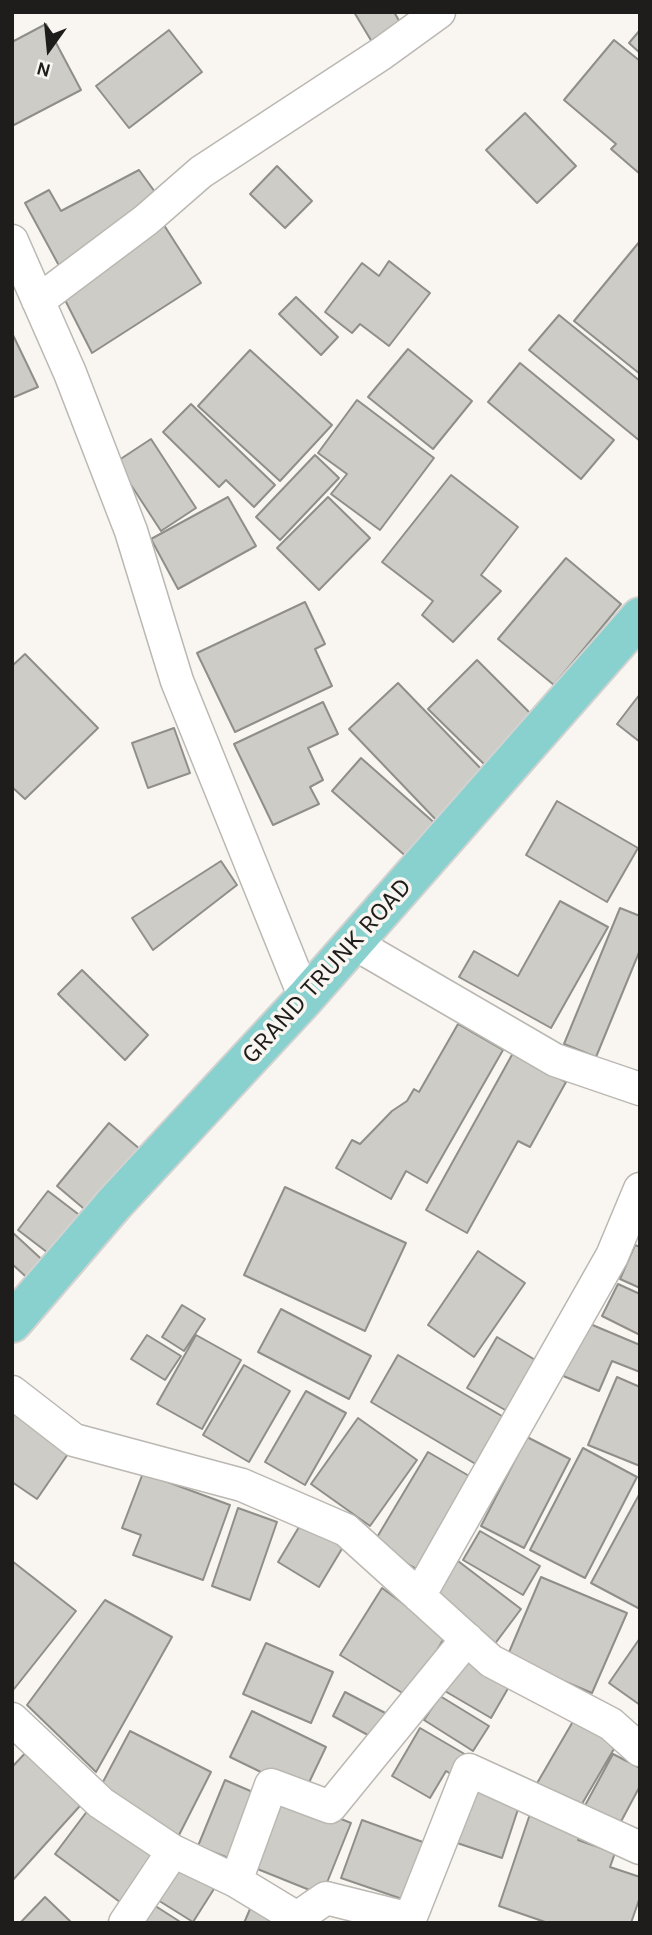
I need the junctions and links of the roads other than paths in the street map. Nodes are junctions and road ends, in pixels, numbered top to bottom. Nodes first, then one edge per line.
1 (439, 12) edge
2 (12, 241) edge
3 (38, 301) junction
4 (640, 617) edge
5 (352, 942) junction
6 (305, 998) junction
7 (640, 1089) edge
8 (640, 1189) edge
9 (12, 1323) edge
10 (12, 1392) edge
11 (419, 1596) junction
12 (467, 1639) junction
13 (12, 1719) edge
14 (640, 1750) edge
15 (640, 1848) edge
16 (173, 1851) junction
17 (236, 1881) junction
18 (125, 1923) edge

1 - 3 street
2 - 3 street
3 - 6 street
4 - 5 main road, GRAND TRUNK ROAD
5 - 6 main road, GRAND TRUNK ROAD
5 - 7 street
6 - 9 main road, GRAND TRUNK ROAD
8 - 11 street
10 - 11 street
11 - 12 street
12 - 14 street
12 - 17 street
13 - 16 street
15 - 17 street
16 - 17 street
16 - 18 street

